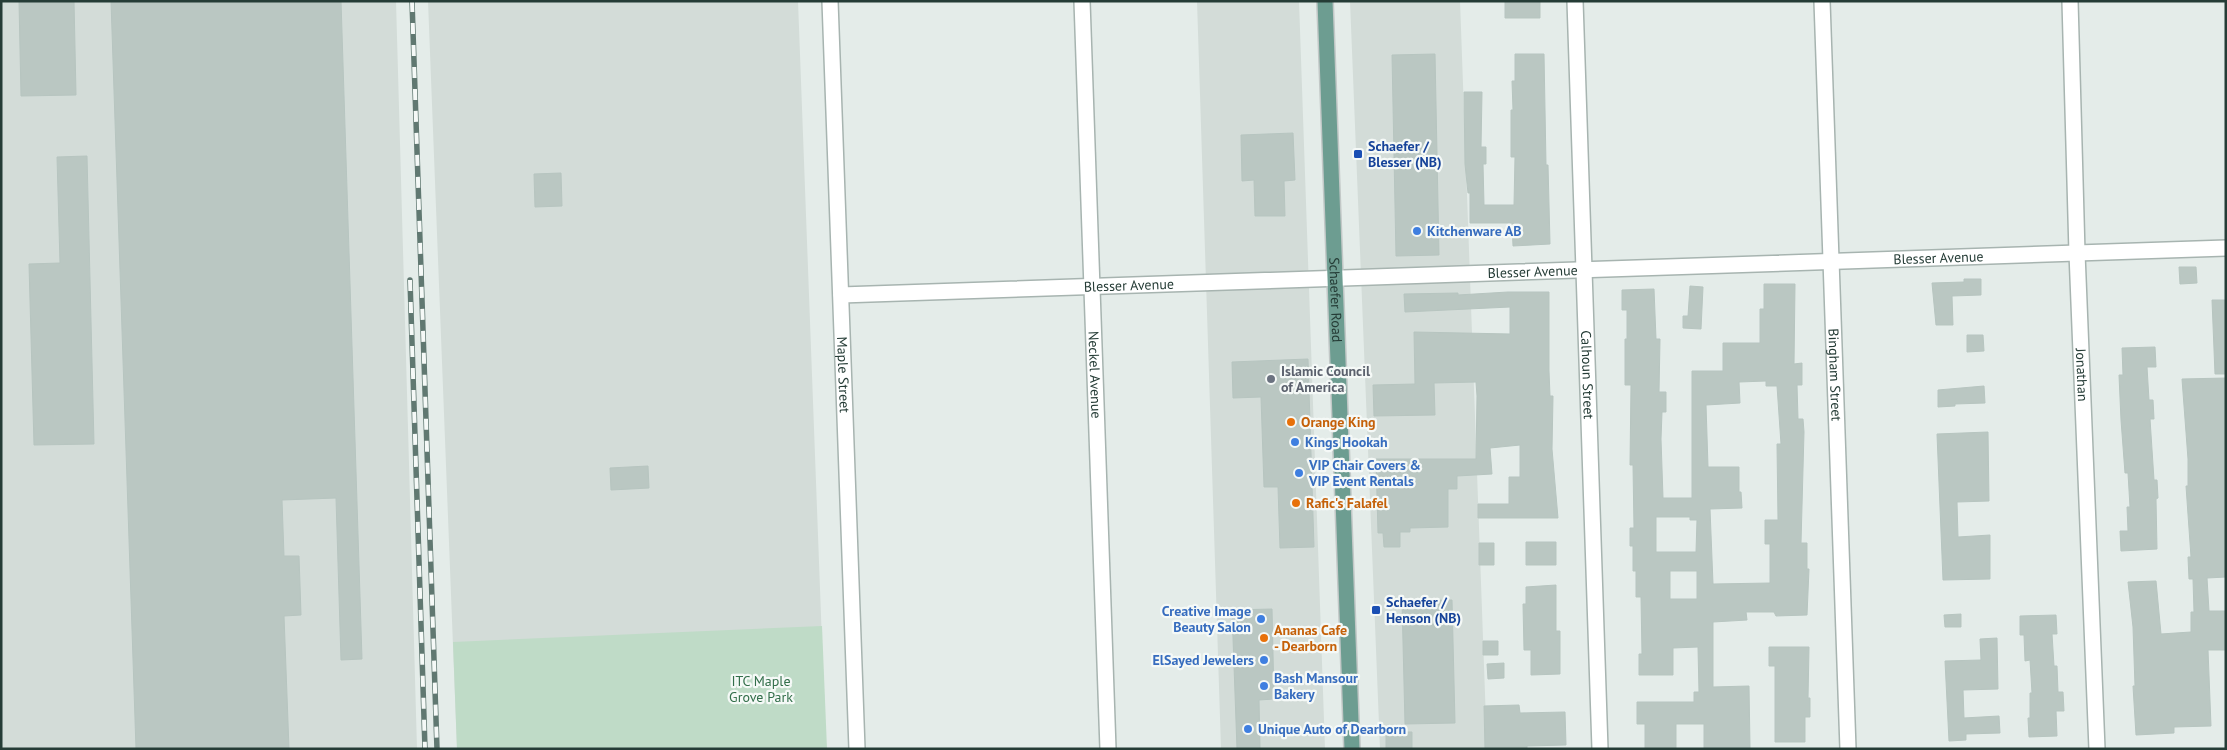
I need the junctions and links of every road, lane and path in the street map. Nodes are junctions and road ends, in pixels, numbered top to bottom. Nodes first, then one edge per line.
1 (830, 1) edge
2 (1082, 1) edge
3 (1324, 1) edge
4 (1574, 1) edge
5 (1822, 1) edge
6 (2070, 1) edge
7 (2226, 248) edge
8 (2077, 253) junction
9 (1831, 262) junction
10 (1584, 270) junction
11 (1335, 279) junction
12 (1092, 288) junction
13 (841, 295) junction
14 (857, 749) edge
15 (1108, 749) edge
16 (1352, 749) edge
17 (1600, 749) edge
18 (1848, 749) edge
19 (2097, 749) edge

1 - 13 street, Maple Street
2 - 12 street, Neckel Avenue
3 - 11 main road, Schaefer Road
4 - 10 street, Calhoun Street
5 - 9 street, Bingham Street
6 - 8 street, Jonathan
7 - 8 street, Blesser Avenue
8 - 9 street, Blesser Avenue
8 - 19 street, Jonathan
9 - 10 street, Blesser Avenue
9 - 18 street, Bingham Street
10 - 11 street, Blesser Avenue
10 - 17 street, Calhoun Street
11 - 12 street, Blesser Avenue
11 - 16 main road, Schaefer Road
12 - 13 street, Blesser Avenue
12 - 15 street, Neckel Avenue
13 - 14 street, Maple Street

